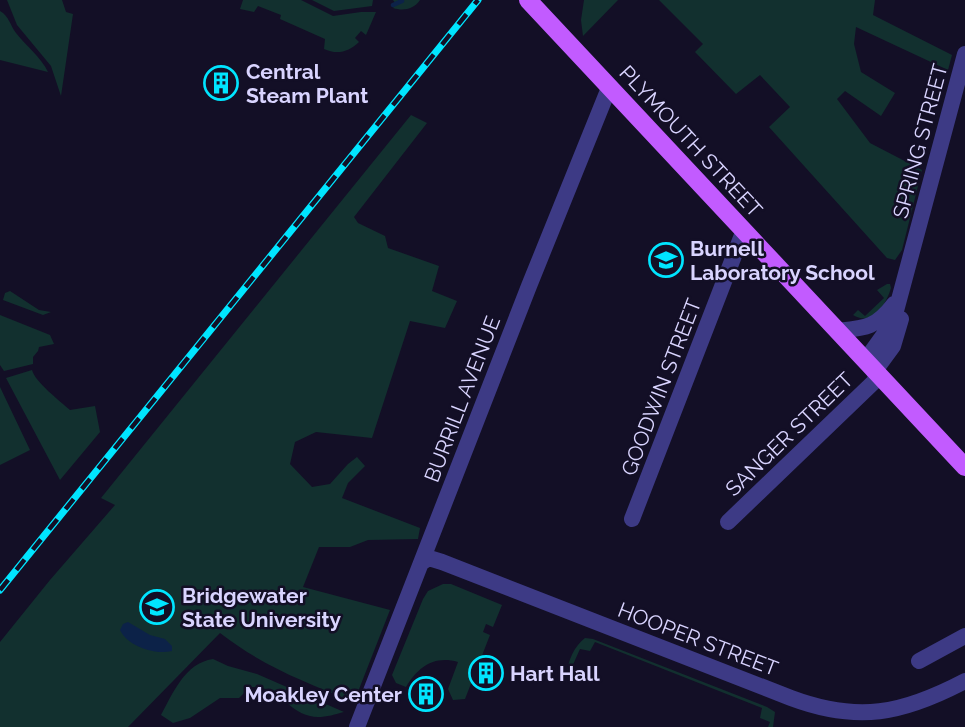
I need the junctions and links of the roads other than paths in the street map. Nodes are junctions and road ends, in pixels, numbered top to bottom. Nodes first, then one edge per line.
1 (528, 0) edge
2 (965, 54) edge
3 (609, 88) junction
4 (744, 230) junction
5 (903, 286) junction
6 (837, 331) junction
7 (873, 370) junction
8 (965, 467) edge
9 (632, 519) dead end
10 (727, 522) dead end
11 (421, 563) junction
12 (965, 636) edge
13 (919, 661) dead end
14 (965, 681) edge
15 (965, 687) edge
16 (923, 699) junction
17 (357, 727) edge

1 - 3 main road, PLYMOUTH STREET
2 - 5 street, SPRING STREET
3 - 4 main road, PLYMOUTH STREET
3 - 11 street, BURRILL AVENUE
4 - 6 main road, PLYMOUTH STREET
4 - 9 street, GOODWIN STREET
5 - 6 street
5 - 7 street, SPRING STREET
6 - 7 main road, PLYMOUTH STREET
7 - 8 main road, PLYMOUTH STREET
7 - 10 street, SANGER STREET
11 - 16 street, HOOPER STREET
11 - 17 street, BURRILL AVENUE
12 - 13 street
14 - 16 street, HOOPER STREET
15 - 16 street

